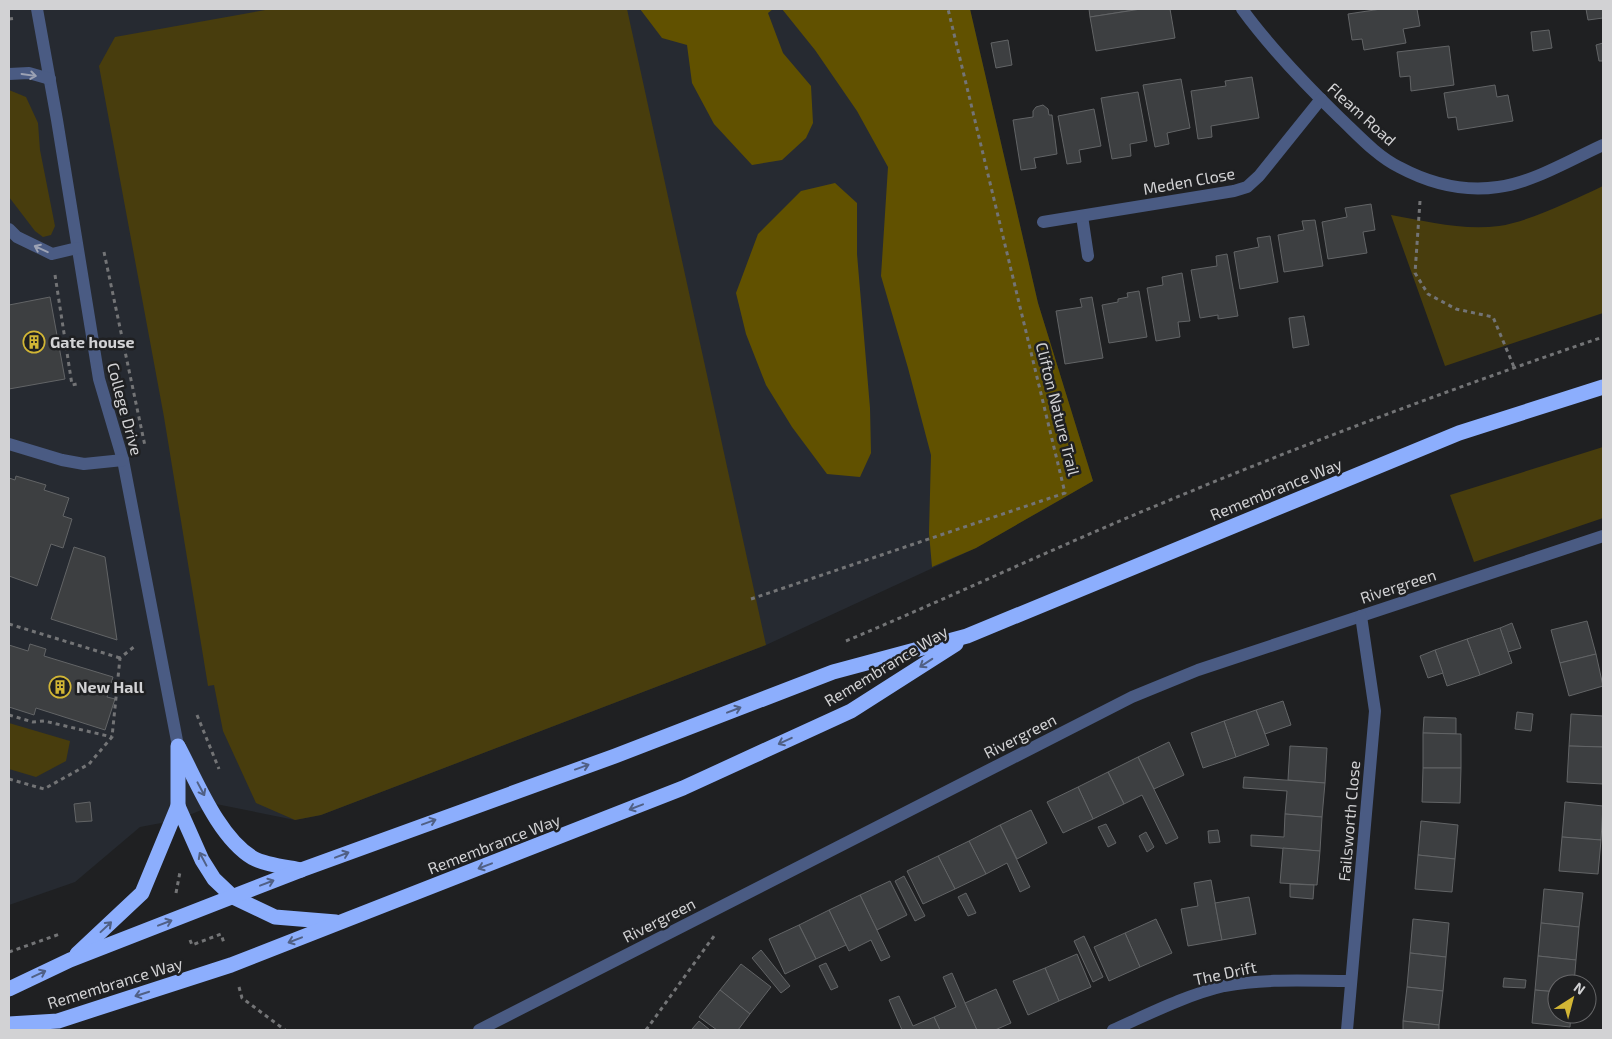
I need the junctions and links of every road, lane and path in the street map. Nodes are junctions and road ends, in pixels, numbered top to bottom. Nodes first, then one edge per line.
1 (37, 9) edge
2 (948, 9) edge
3 (1242, 9) edge
4 (9, 74) edge
5 (50, 79) junction
6 (1320, 99) junction
7 (1603, 144) edge
8 (1422, 178) junction
9 (1082, 216) junction
10 (1043, 222) dead end
11 (9, 229) edge
12 (77, 248) junction
13 (104, 250) dead end
14 (52, 254) junction
15 (1088, 256) dead end
16 (1603, 337) edge
17 (1514, 367) junction
18 (72, 385) dead end
19 (1603, 387) edge
20 (9, 444) edge
21 (147, 456) dead end
22 (123, 460) junction
23 (1603, 536) edge
24 (751, 599) dead end
25 (1361, 616) junction
26 (9, 624) edge
27 (133, 636) dead end
28 (967, 636) junction
29 (845, 642) dead end
30 (135, 646) junction
31 (136, 655) dead end
32 (120, 658) junction
33 (196, 709) dead end
34 (9, 715) edge
35 (112, 737) junction
36 (178, 746) junction
37 (221, 774) dead end
38 (9, 779) edge
39 (178, 806) junction
40 (301, 870) junction
41 (233, 897) junction
42 (714, 910) junction
43 (340, 922) junction
44 (53, 938) dead end
45 (9, 952) edge
46 (70, 960) junction
47 (1351, 981) junction
48 (9, 989) edge
49 (9, 1024) edge
50 (479, 1030) edge
51 (646, 1030) edge
52 (1113, 1030) edge
53 (1347, 1030) edge

1 - 5 street, College Drive
2 - 24 path, Clifton Nature Trail
3 - 6 street, Fleam Road
4 -> 5 street
5 - 12 street, College Drive
6 - 8 street, Fleam Road
6 - 9 street, Meden Close
7 - 8 street, Fleam Road
8 - 17 path
9 - 10 street, Meden Close
9 - 15 street
14 -> 11 street
12 - 14 street
12 - 22 street, College Drive
13 - 21 path
14 - 18 path
16 - 17 path
17 - 29 path
19 - 28 highway, Remembrance Way
20 - 22 street
22 - 36 street, College Drive
23 - 25 street, Rivergreen
25 - 42 street, Rivergreen
25 - 47 street, Failsworth Close
26 - 32 path
27 - 30 path
40 -> 28 highway, Remembrance Way
28 -> 43 highway, Remembrance Way
30 - 31 path
30 - 32 path
32 - 35 path
33 - 37 path
34 - 35 path
35 - 38 path
36 - 39 highway
36 -> 40 highway
41 -> 39 highway
46 -> 39 highway
41 -> 40 highway, Remembrance Way
41 - 43 highway
46 -> 41 highway, Remembrance Way
42 - 50 street, Rivergreen
42 - 51 path
43 -> 49 highway, Remembrance Way
44 - 45 path
48 -> 46 highway, Remembrance Way
47 - 52 street, The Drift
47 - 53 street, Failsworth Close

